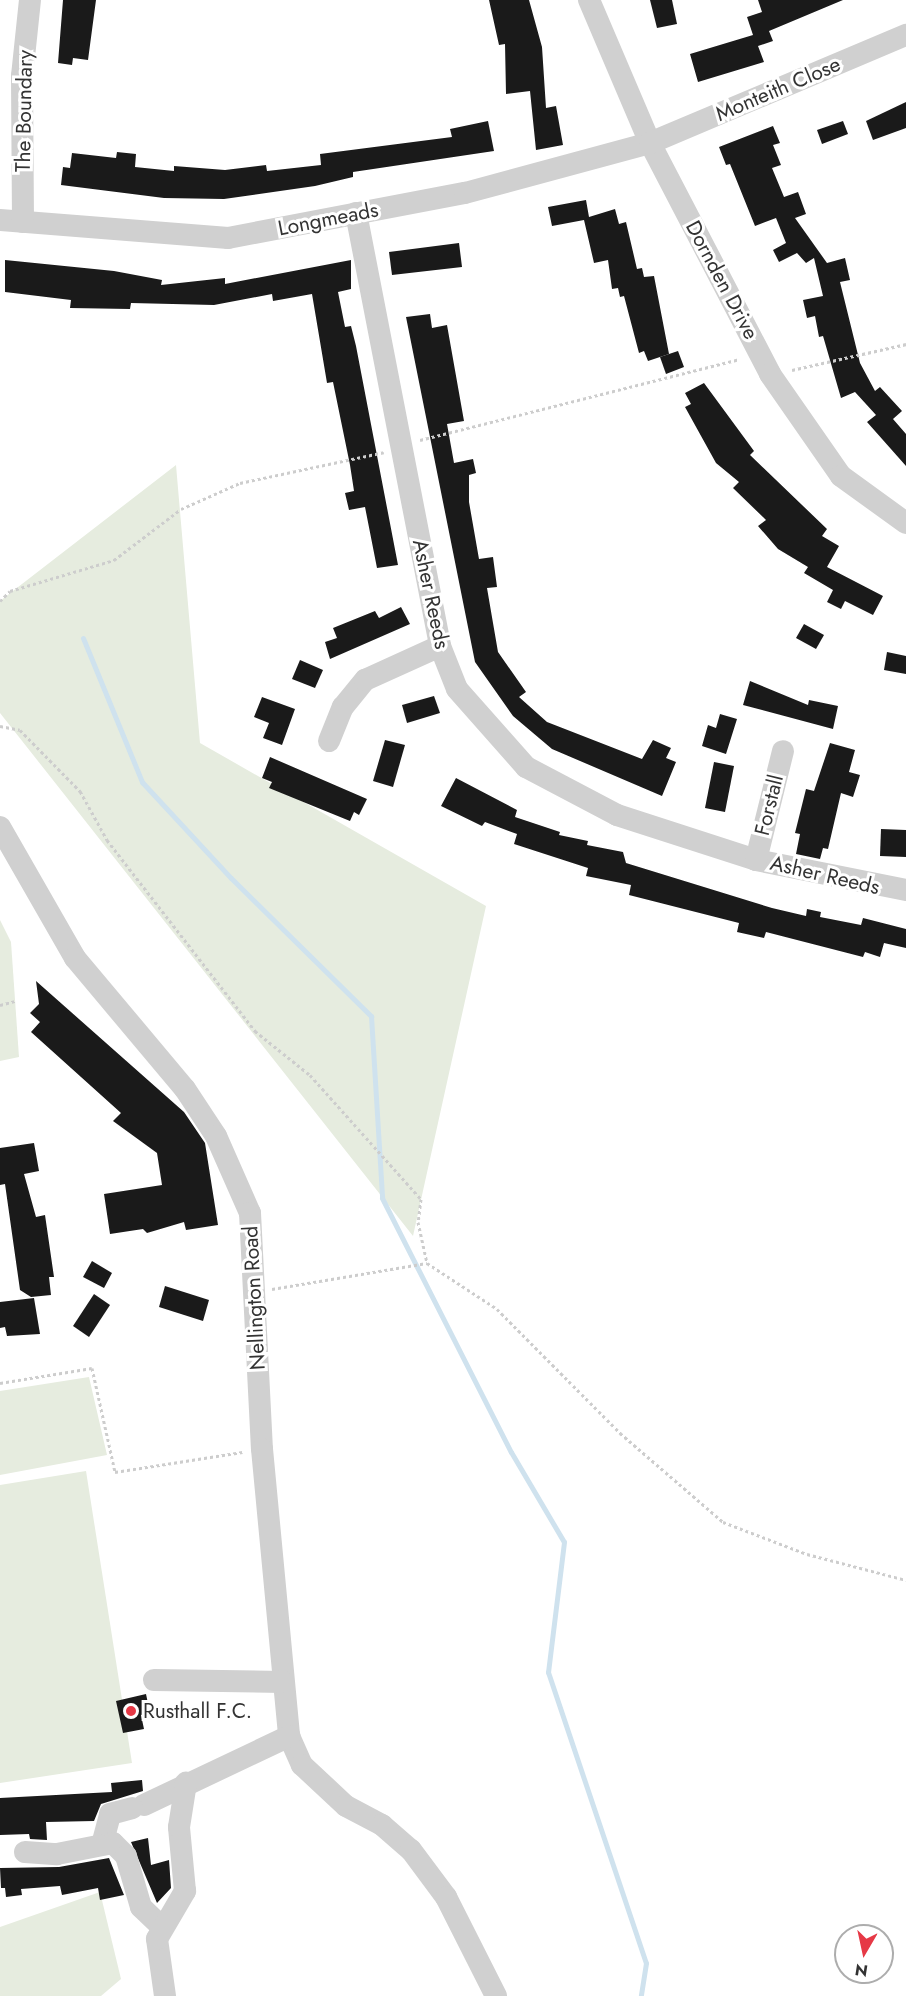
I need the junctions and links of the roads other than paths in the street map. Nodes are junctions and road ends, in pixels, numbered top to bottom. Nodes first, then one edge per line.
1 (30, 0) edge
2 (589, 0) edge
3 (906, 35) edge
4 (650, 143) junction
5 (356, 213) junction
6 (0, 220) edge
7 (23, 222) junction
8 (906, 523) edge
9 (440, 646) junction
10 (329, 741) dead end
11 (783, 751) dead end
12 (0, 827) edge
13 (756, 860) junction
14 (906, 890) edge
15 (154, 1680) dead end
16 (283, 1682) junction
17 (289, 1736) junction
18 (186, 1783) junction
19 (103, 1841) junction
20 (25, 1852) dead end
21 (161, 1926) junction
22 (165, 1996) edge
23 (496, 1996) edge

1 - 7 street, The Boundary
2 - 4 street, Dornden Drive
3 - 4 street, Monteith Close
4 - 5 street, Longmeads
4 - 8 street, Dornden Drive
5 - 7 street, Longmeads
5 - 9 street, Asher Reeds
6 - 7 street, Longmeads
9 - 10 street
9 - 13 street, Asher Reeds
11 - 13 street, Forstall
12 - 16 street, Nellington Road
13 - 14 street, Asher Reeds
15 - 16 street
16 - 17 street, Nellington Road
17 - 18 street
17 - 23 street
18 - 19 street
18 - 21 street
19 - 20 street
19 - 21 street
21 - 22 street

